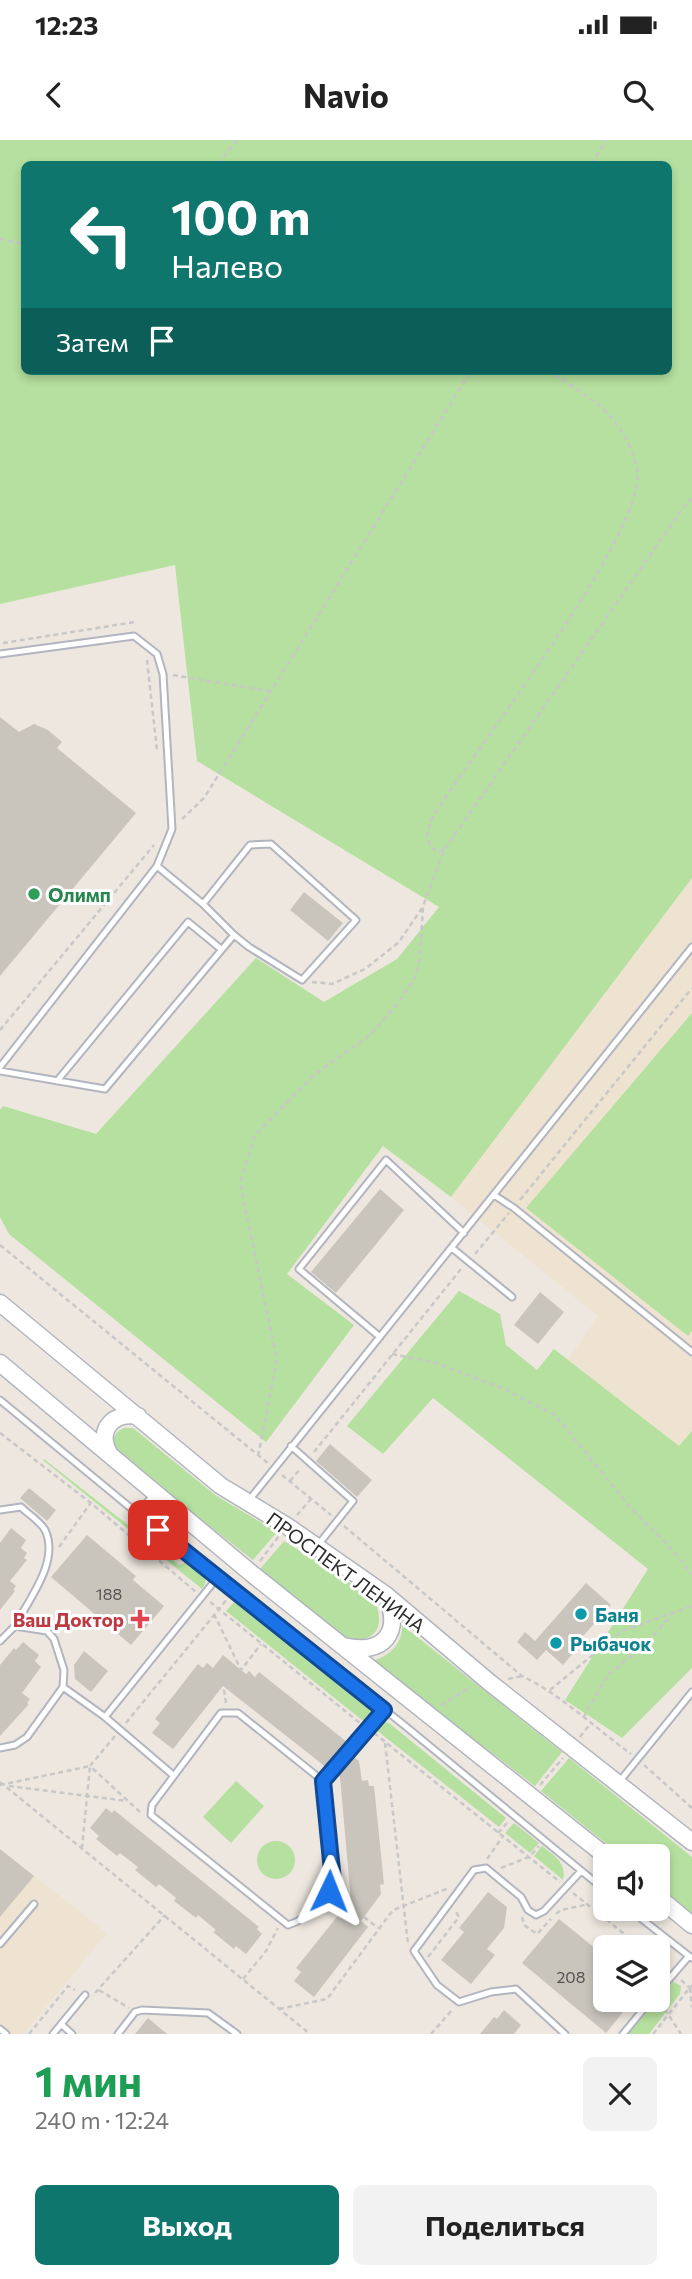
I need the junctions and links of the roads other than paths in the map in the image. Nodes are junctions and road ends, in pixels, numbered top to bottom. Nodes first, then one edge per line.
1 (0, 654) edge
2 (157, 866) junction
3 (203, 904) junction
4 (234, 934) junction
5 (692, 947) edge
6 (221, 949) junction
7 (0, 1069) edge
8 (57, 1081) junction
9 (494, 1195) junction
10 (464, 1233) junction
11 (452, 1248) junction
12 (512, 1297) dead end
13 (0, 1303) edge
14 (380, 1337) junction
15 (692, 1352) edge
16 (0, 1363) edge
17 (0, 1400) edge
18 (138, 1416) junction
19 (291, 1446) junction
20 (109, 1453) junction
21 (155, 1492) junction
22 (247, 1502) junction
23 (0, 1510) edge
24 (138, 1514) junction
25 (316, 1547) junction
26 (217, 1578) junction
27 (386, 1595) junction
28 (15, 1626) junction
29 (0, 1641) edge
30 (340, 1645) junction
31 (63, 1687) junction
32 (692, 1692) edge
33 (384, 1710) junction
34 (104, 1717) junction
35 (0, 1748) edge
36 (173, 1775) junction
37 (323, 1781) junction
38 (618, 1784) junction
39 (692, 1842) edge
40 (593, 1846) edge
41 (581, 1871) junction
42 (593, 1881) edge
43 (34, 1904) dead end
44 (670, 1907) edge
45 (644, 1921) edge
46 (692, 1924) edge
47 (0, 1944) edge
48 (690, 1957) edge
49 (670, 1979) edge
50 (85, 1995) road end
51 (641, 2012) edge
52 (61, 2024) junction
53 (0, 2029) edge
54 (6, 2034) edge
55 (53, 2034) edge
56 (72, 2034) edge
57 (118, 2034) edge
58 (237, 2034) edge
59 (565, 2034) edge
60 (623, 2034) edge

1 - 2 lane
2 - 3 lane
2 - 7 lane
3 - 4 lane
3 - 4 lane
4 - 6 lane
5 - 9 lane
6 - 8 lane
6 - 8 lane
7 - 8 lane
9 - 10 lane
9 - 15 lane
10 - 11 lane
10 - 14 lane
11 - 12 lane
11 - 14 lane
13 - 18 main road, ПРОСПЕКТ ЛЕНИНА
14 - 19 lane
16 - 20 main road
17 - 24 lane
18 - 20 main road
18 - 22 main road, ПРОСПЕКТ ЛЕНИНА
19 - 22 lane
19 - 25 lane
20 - 21 main road
21 - 24 lane
21 - 30 main road
22 - 25 main road, ПРОСПЕКТ ЛЕНИНА
23 - 28 lane
24 - 26 lane
25 - 27 main road, ПРОСПЕКТ ЛЕНИНА
26 - 33 lane
26 - 34 lane
27 - 30 main road
27 - 38 main road, ПРОСПЕКТ ЛЕНИНА
28 - 29 lane
28 - 31 lane
30 - 40 main road
31 - 34 lane
31 - 35 lane
32 - 38 lane
33 - 37 lane
33 - 41 lane
34 - 36 lane
36 - 37 lane
36 - 37 lane
38 - 39 main road, ПРОСПЕКТ ЛЕНИНА
41 - 42 lane
41 - 59 lane
43 - 47 lane
44 - 46 main road
45 - 48 lane
48 - 49 lane
50 - 52 lane
51 - 60 lane
52 - 55 lane
52 - 56 lane
53 - 54 lane
57 - 58 lane

